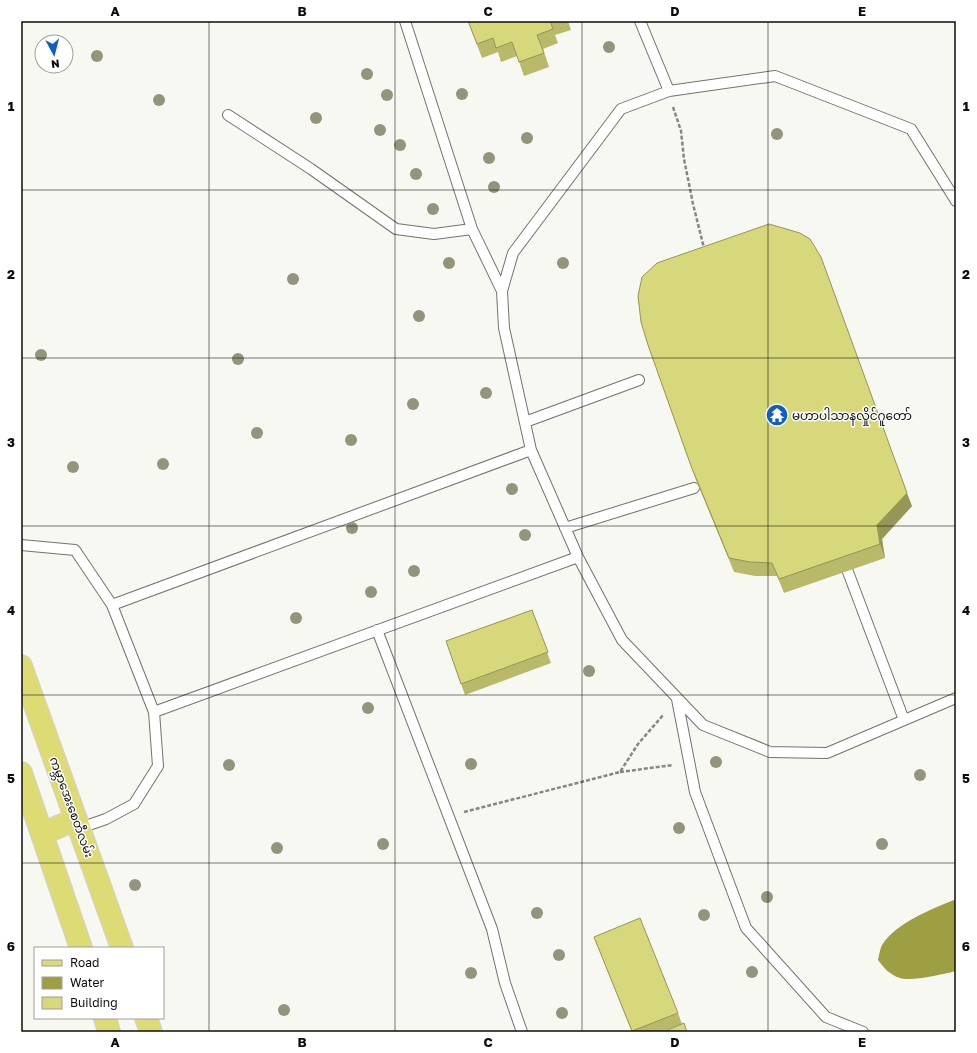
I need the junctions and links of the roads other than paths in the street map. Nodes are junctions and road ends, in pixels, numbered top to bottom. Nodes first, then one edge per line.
1 (405, 21) edge
2 (640, 21) edge
3 (669, 91) junction
4 (228, 115) dead end
5 (956, 201) edge
6 (472, 229) junction
7 (502, 290) junction
8 (638, 380) dead end
9 (525, 422) junction
10 (531, 450) junction
11 (694, 488) edge
12 (565, 528) junction
13 (21, 545) edge
14 (578, 557) junction
15 (845, 564) edge
16 (112, 605) junction
17 (377, 630) junction
18 (21, 666) edge
19 (956, 698) edge
20 (677, 699) junction
21 (154, 712) junction
22 (904, 720) junction
23 (21, 773) edge
24 (78, 823) junction
25 (42, 834) junction
26 (81, 947) edge
27 (122, 947) edge
28 (105, 1019) edge
29 (146, 1019) edge
30 (109, 1032) edge
31 (151, 1032) edge
32 (522, 1032) edge
33 (863, 1032) edge

1 - 6 lane
2 - 3 lane
3 - 5 lane
3 - 7 lane
4 - 6 lane
6 - 7 lane
7 - 9 lane
8 - 9 lane
9 - 10 lane
10 - 12 lane
10 - 16 lane
11 - 12 lane
12 - 14 lane
13 - 16 lane
14 - 17 lane
14 - 20 lane
15 - 22 lane
16 - 21 lane
17 - 21 lane
17 - 32 lane
18 - 24 main road, ကမ္ဘာအေးစေတီလမ်း
19 - 22 lane
20 - 22 lane
20 - 33 lane
21 - 24 lane
23 - 25 main road
24 - 25 main road
24 - 27 main road, ကမ္ဘာအေးစေတီလမ်း
25 - 26 main road
28 - 30 main road
29 - 31 main road

